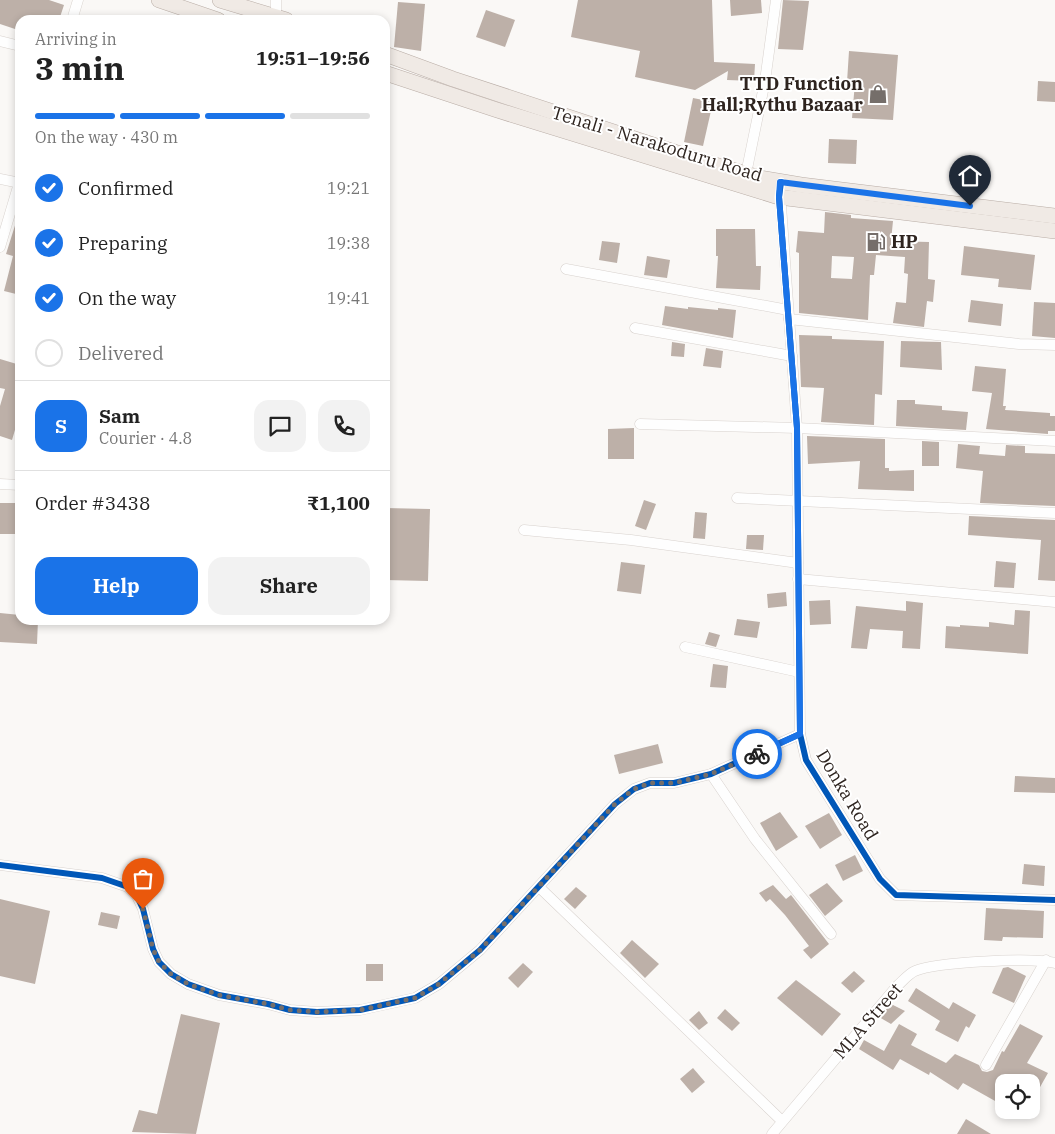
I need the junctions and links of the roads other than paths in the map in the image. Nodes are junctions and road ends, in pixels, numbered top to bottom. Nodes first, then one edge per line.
1 (78, 0) edge
2 (160, 0) edge
3 (220, 0) edge
4 (276, 0) edge
5 (776, 0) edge
6 (74, 15) edge
7 (204, 15) edge
8 (267, 15) edge
9 (278, 15) edge
10 (0, 41) edge
11 (15, 45) edge
12 (390, 56) edge
13 (390, 75) edge
14 (746, 174) junction
15 (0, 179) edge
16 (15, 181) edge
17 (780, 182) junction
18 (779, 197) junction
19 (15, 198) edge
20 (1055, 216) edge
21 (1055, 231) edge
22 (0, 247) edge
23 (566, 269) dead end
24 (788, 315) junction
25 (635, 328) dead end
26 (1055, 345) edge
27 (792, 356) junction
28 (640, 424) dead end
29 (797, 428) junction
30 (1055, 441) edge
31 (0, 484) edge
32 (15, 485) edge
33 (737, 498) dead end
34 (799, 500) junction
35 (1055, 513) edge
36 (524, 530) dead end
37 (798, 563) junction
38 (798, 579) junction
39 (1055, 602) edge
40 (686, 647) dead end
41 (799, 672) junction
42 (800, 734) junction
43 (711, 774) junction
44 (0, 865) edge
45 (539, 887) junction
46 (1055, 900) edge
47 (831, 934) dead end
48 (1051, 962) edge
49 (986, 1065) dead end
50 (782, 1122) junction
51 (772, 1134) edge

1 - 6 street
2 - 7 main road
3 - 8 main road
4 - 9 street
5 - 14 street
10 - 11 street
12 - 14 main road, Tenali - Narakoduru Road
13 - 18 main road, Tenali - Narakoduru Road
14 - 17 main road, Tenali - Narakoduru Road
15 - 16 street
17 - 18 street, Donka Road
17 - 20 main road, Tenali - Narakoduru Road
18 - 21 main road, Tenali - Narakoduru Road
18 - 24 street, Donka Road
19 - 22 street
23 - 24 street
24 - 26 street
24 - 27 street, Donka Road
25 - 27 street
27 - 29 street, Donka Road
28 - 29 street
29 - 30 street
29 - 34 street, Donka Road
31 - 32 street
33 - 34 street
34 - 35 street
34 - 37 street, Donka Road
36 - 37 street
37 - 38 street, Donka Road
38 - 39 street
38 - 41 street, Donka Road
40 - 41 street
41 - 42 street, Donka Road
42 - 43 street
42 - 46 street, Donka Road
43 - 45 street
43 - 47 street
44 - 45 street
45 - 50 street
48 - 49 street
48 - 50 street, MLA Street
50 - 51 street, MLA Street

